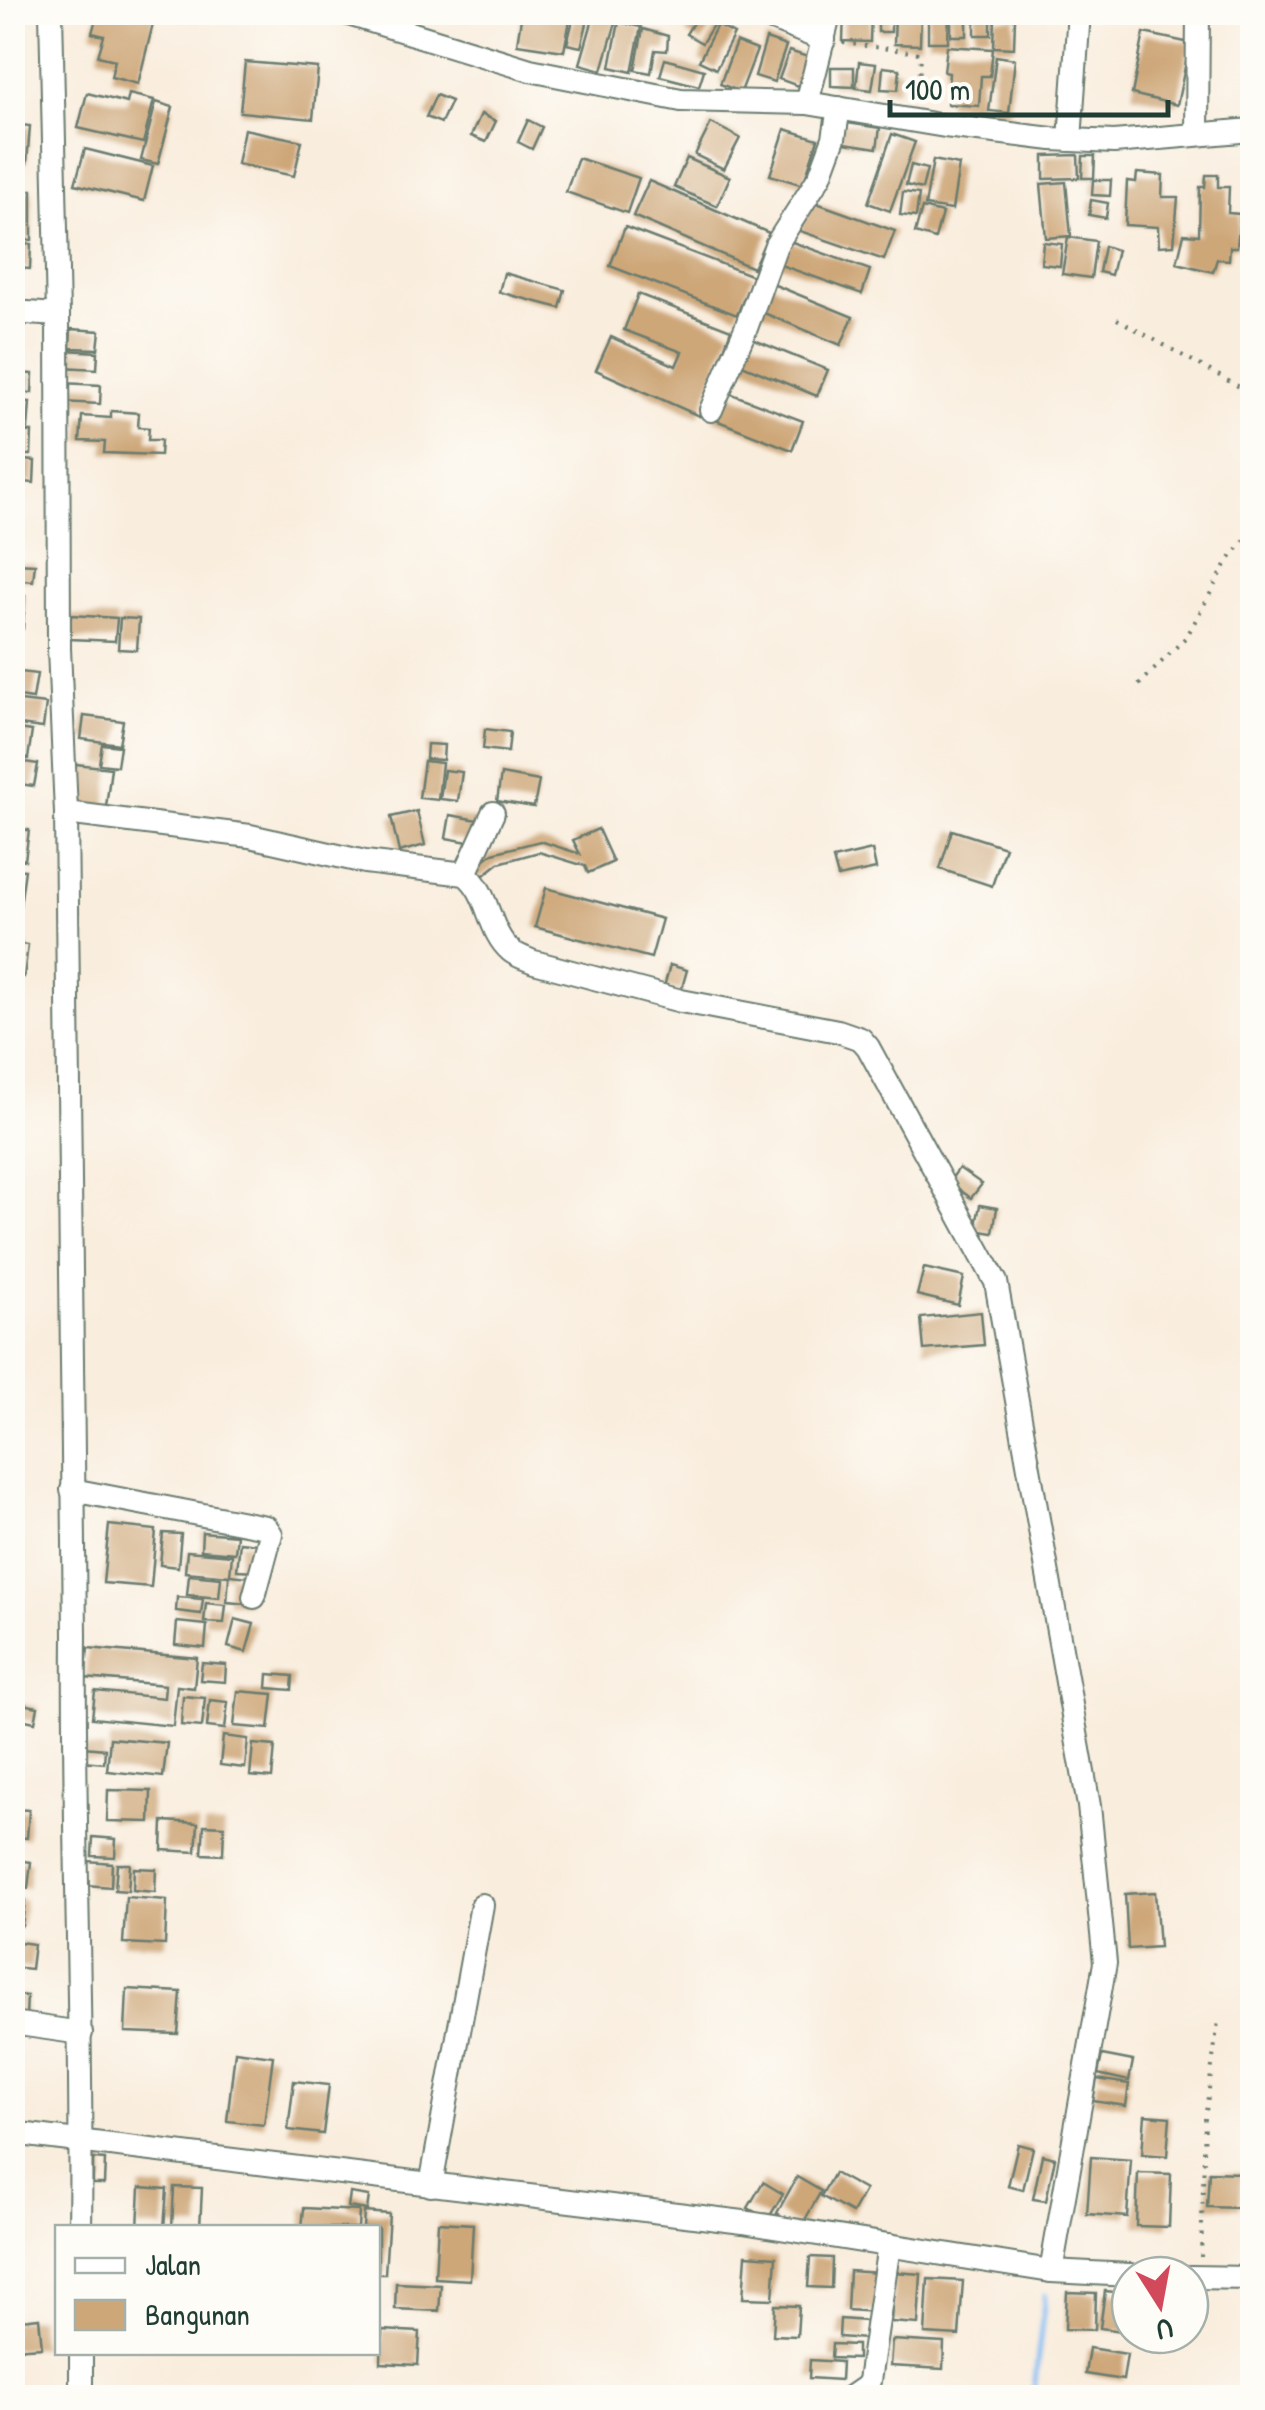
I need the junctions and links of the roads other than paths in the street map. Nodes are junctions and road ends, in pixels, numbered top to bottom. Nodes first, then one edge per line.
1 (51, 12) edge
2 (342, 12) edge
3 (755, 12) edge
4 (830, 12) edge
5 (1079, 12) edge
6 (1198, 12) edge
7 (824, 40) junction
8 (808, 103) junction
9 (839, 108) junction
10 (1252, 130) edge
11 (1197, 134) junction
12 (1070, 140) junction
13 (12, 312) edge
14 (58, 315) junction
15 (711, 410) dead end
16 (66, 813) junction
17 (493, 813) dead end
18 (465, 874) junction
19 (72, 1490) junction
20 (254, 1597) dead end
21 (482, 1905) dead end
22 (12, 2023) edge
23 (81, 2033) junction
24 (12, 2134) edge
25 (70, 2140) junction
26 (431, 2185) junction
27 (80, 2225) edge
28 (889, 2244) junction
29 (1052, 2271) junction
30 (1110, 2274) edge
31 (1210, 2277) edge
32 (1252, 2278) edge
33 (81, 2355) edge
34 (81, 2398) edge
35 (849, 2398) edge

1 - 14 street
2 - 8 street
3 - 7 street
4 - 7 street
5 - 12 street
6 - 11 street
7 - 8 street
8 - 9 street
9 - 12 street
9 - 15 street
10 - 11 street
11 - 12 street
13 - 14 street
14 - 16 street
16 - 18 street
16 - 19 street
17 - 18 street
18 - 29 street
19 - 20 street
19 - 23 street
21 - 26 street
22 - 23 street
23 - 25 street
24 - 25 street
25 - 26 street
25 - 27 street
26 - 28 street
28 - 29 street
28 - 35 street
29 - 30 street
31 - 32 street
33 - 34 street

